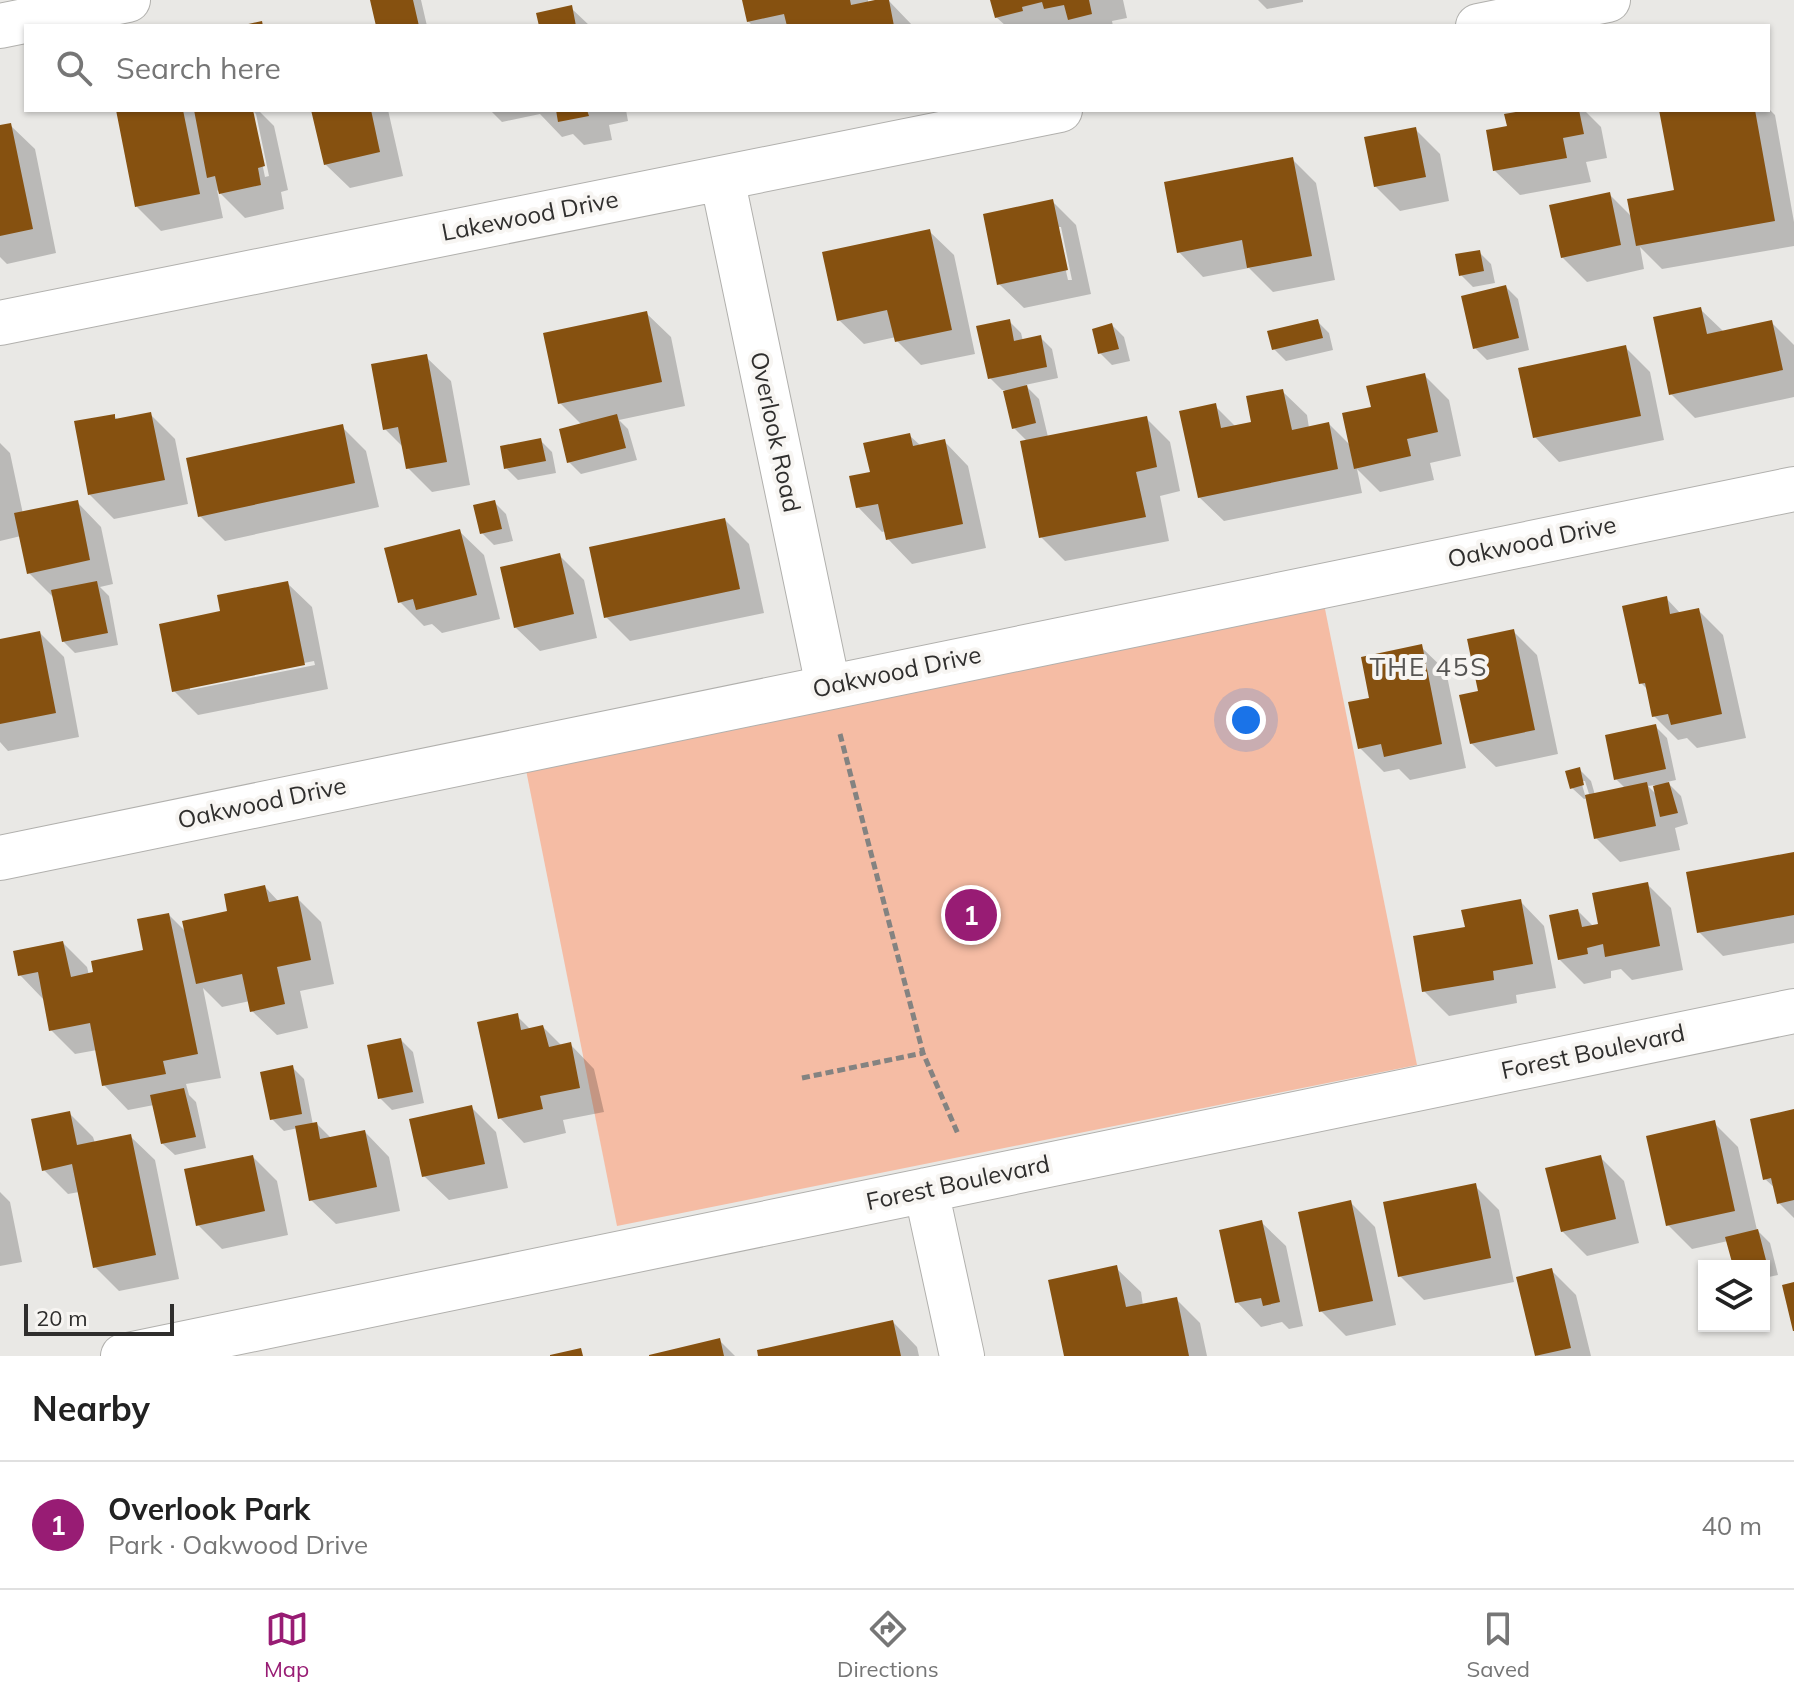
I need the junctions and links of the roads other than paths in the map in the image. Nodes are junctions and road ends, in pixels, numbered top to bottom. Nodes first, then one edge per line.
1 (128, 0) edge
2 (1608, 0) edge
3 (1488, 24) edge
4 (0, 26) edge
5 (1050, 112) edge
6 (722, 178) junction
7 (0, 323) edge
8 (1794, 489) edge
9 (828, 686) junction
10 (0, 858) edge
11 (1794, 1011) edge
12 (926, 1190) junction
13 (123, 1356) edge
14 (962, 1356) edge

1 - 4 street
2 - 3 street
5 - 6 street, Lakewood Drive
6 - 7 street, Lakewood Drive
6 - 9 street, Overlook Road
8 - 9 street, Oakwood Drive
9 - 10 street, Oakwood Drive
11 - 12 street, Forest Boulevard
12 - 13 street, Forest Boulevard
12 - 14 street

